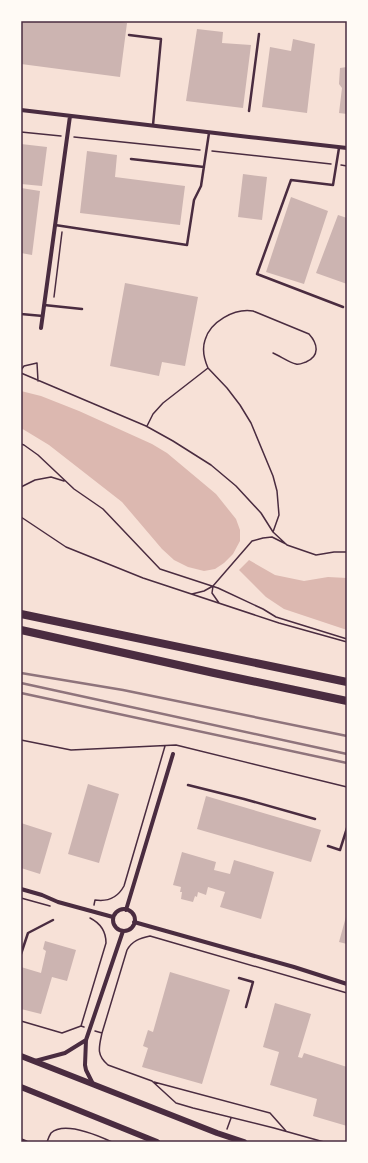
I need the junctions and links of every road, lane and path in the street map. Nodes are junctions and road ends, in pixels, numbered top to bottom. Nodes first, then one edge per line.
1 (259, 34) dead end
2 (129, 35) dead end
3 (21, 110) edge
4 (249, 111) dead end
5 (70, 116) junction
6 (153, 126) junction
7 (21, 132) edge
8 (209, 133) junction
9 (67, 137) junction
10 (340, 147) junction
11 (347, 148) edge
12 (207, 151) junction
13 (131, 159) dead end
14 (336, 164) junction
15 (347, 166) edge
16 (204, 167) junction
17 (55, 225) junction
18 (63, 226) junction
19 (54, 297) dead end
20 (44, 305) junction
21 (343, 307) dead end
22 (82, 309) dead end
23 (21, 314) edge
24 (43, 316) junction
25 (41, 328) dead end
26 (273, 353) dead end
27 (208, 368) junction
28 (21, 370) edge
29 (21, 374) edge
30 (38, 381) junction
31 (146, 426) junction
32 (21, 444) edge
33 (66, 481) junction
34 (21, 487) edge
35 (21, 517) edge
36 (273, 532) junction
37 (287, 545) junction
38 (347, 552) edge
39 (212, 586) junction
40 (191, 594) junction
41 (218, 603) junction
42 (21, 614) edge
43 (21, 630) edge
44 (347, 639) edge
45 (347, 642) edge
46 (347, 682) edge
47 (347, 701) edge
48 (21, 740) edge
49 (165, 746) junction
50 (173, 754) dead end
51 (188, 785) dead end
52 (347, 787) edge
53 (315, 820) dead end
54 (347, 828) edge
55 (328, 846) dead end
56 (21, 889) edge
57 (21, 898) edge
58 (51, 906) dead end
59 (126, 910) junction
60 (92, 911) junction
61 (86, 917) dead end
62 (113, 917) junction
63 (53, 920) dead end
64 (134, 922) junction
65 (122, 930) junction
66 (21, 954) edge
67 (239, 978) dead end
68 (347, 984) edge
69 (347, 993) edge
70 (246, 1007) dead end
71 (21, 1021) edge
72 (81, 1026) junction
73 (90, 1029) junction
74 (102, 1033) junction
75 (86, 1040) junction
76 (21, 1056) edge
77 (35, 1061) junction
78 (152, 1081) junction
79 (93, 1084) junction
80 (21, 1087) edge
81 (286, 1132) junction
82 (21, 1140) edge
83 (26, 1142) edge
84 (47, 1142) edge
85 (112, 1142) edge
86 (156, 1142) edge
87 (244, 1142) edge
88 (324, 1142) edge

1 - 4 lane
2 - 6 lane
3 - 5 street
5 - 6 street
5 - 9 street
6 - 8 street
7 - 9 path
8 - 10 street
8 - 12 lane
9 - 12 path
9 - 17 street
10 - 11 street
10 - 14 lane
12 - 14 path
12 - 16 lane
13 - 16 lane
14 - 15 path
14 - 21 lane
16 - 18 lane
17 - 18 lane
17 - 20 street
18 - 19 path
20 - 22 lane
20 - 24 street
23 - 24 lane
24 - 25 street
26 - 27 path
27 - 31 path
27 - 36 path
28 - 30 path
29 - 30 path
30 - 31 path
31 - 36 path
32 - 33 path
33 - 34 path
33 - 39 path
35 - 40 path
36 - 37 path
37 - 38 path
37 - 39 path
39 - 40 path
39 - 41 path
39 - 44 path
40 - 41 path
41 - 45 path
42 - 46 highway
43 - 47 highway
48 - 49 path
49 - 52 path
49 - 60 path
50 - 59 street
51 - 53 lane
54 - 55 lane
56 - 60 street
57 - 58 path
59 - 62 street
59 - 64 street
60 - 62 street
61 - 72 path
62 - 65 street
63 - 66 lane
64 - 65 street
64 - 68 street
65 - 73 street
67 - 70 lane
69 - 74 path
71 - 72 path
72 - 73 path
73 - 74 path
73 - 75 street
74 - 78 path
75 - 77 street
75 - 79 street
76 - 77 street
77 - 79 street
78 - 81 path
78 - 81 path
79 - 87 street
80 - 86 street
81 - 88 path
82 - 83 street
84 - 85 path

